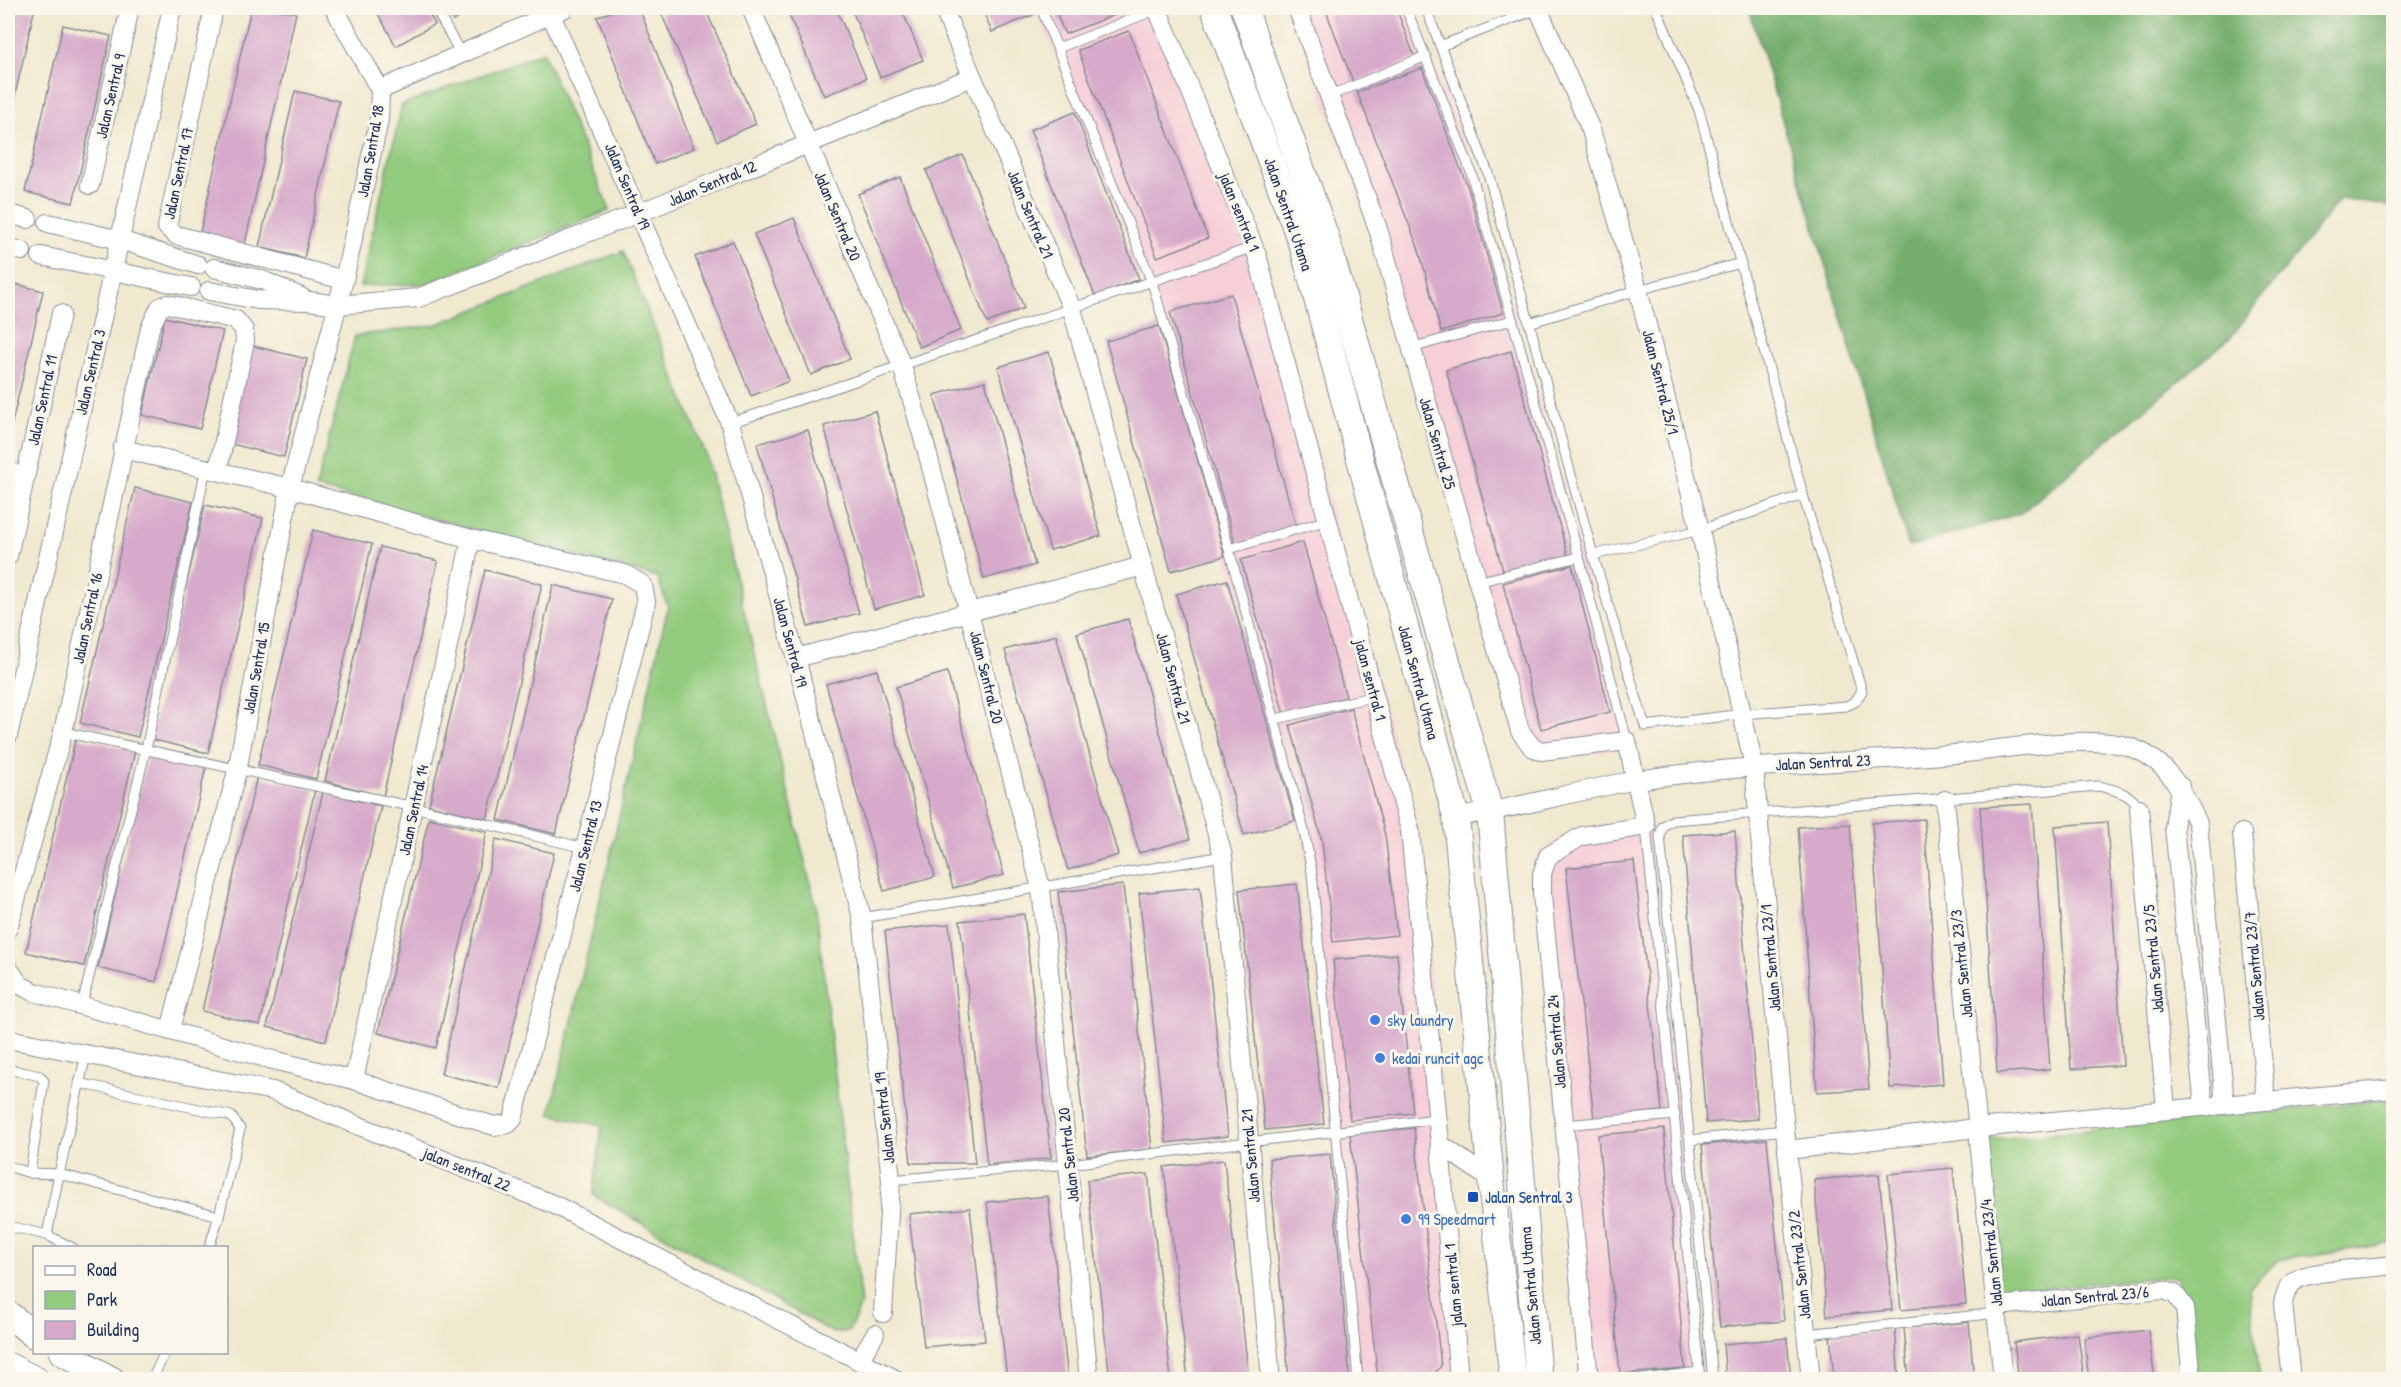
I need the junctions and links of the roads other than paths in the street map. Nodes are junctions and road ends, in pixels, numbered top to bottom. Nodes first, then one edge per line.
1 (130, 8) edge
2 (172, 8) edge
3 (214, 8) edge
4 (334, 8) edge
5 (435, 8) edge
6 (751, 8) edge
7 (943, 8) edge
8 (1041, 8) edge
9 (1157, 8) edge
10 (1214, 8) edge
11 (1244, 8) edge
12 (1297, 8) edge
13 (1406, 8) edge
14 (1426, 8) edge
15 (1540, 8) edge
16 (1656, 8) edge
17 (555, 10) edge
18 (1440, 46) junction
19 (1058, 48) junction
20 (460, 52) junction
21 (1426, 56) junction
22 (972, 77) junction
23 (380, 90) junction
24 (1329, 96) junction
25 (807, 143) junction
26 (90, 185) dead end
27 (639, 213) junction
28 (8, 214) edge
29 (28, 219) dead end
30 (48, 223) dead end
31 (120, 240) junction
32 (1254, 247) junction
33 (41, 256) dead end
34 (1741, 263) junction
35 (113, 272) junction
36 (344, 280) junction
37 (1152, 282) junction
38 (1638, 290) junction
39 (309, 301) junction
40 (338, 305) junction
41 (1072, 309) junction
42 (61, 314) dead end
43 (1512, 320) junction
44 (1529, 323) junction
45 (1411, 348) junction
46 (902, 366) junction
47 (730, 423) junction
48 (122, 449) junction
49 (212, 469) junction
50 (8, 473) edge
51 (26, 476) junction
52 (290, 488) junction
53 (1803, 495) junction
54 (1328, 520) junction
55 (1700, 530) junction
56 (471, 539) junction
57 (1229, 549) junction
58 (8, 555) edge
59 (1593, 555) junction
60 (1579, 557) junction
61 (1143, 566) junction
62 (1477, 582) junction
63 (970, 613) junction
64 (796, 658) junction
65 (1375, 696) junction
66 (1743, 714) junction
67 (1276, 719) junction
68 (63, 732) junction
69 (8, 736) edge
70 (1627, 741) junction
71 (146, 749) junction
72 (1754, 766) junction
73 (237, 771) junction
74 (1637, 780) junction
75 (2180, 786) junction
76 (1944, 800) junction
77 (414, 807) junction
78 (2139, 808) joint
79 (1490, 812) junction
80 (1757, 814) junction
81 (1456, 817) junction
82 (1646, 826) junction
83 (2242, 833) dead end
84 (585, 848) junction
85 (1223, 856) junction
86 (1041, 888) junction
87 (862, 918) junction
88 (8, 927) edge
89 (8, 968) edge
90 (82, 1005) junction
91 (170, 1030) junction
92 (8, 1039) edge
93 (86, 1054) junction
94 (8, 1069) edge
95 (354, 1080) junction
96 (79, 1083) junction
97 (2394, 1089) edge
98 (2266, 1100) junction
99 (2225, 1104) junction
100 (2204, 1106) junction
101 (2166, 1110) junction
102 (1675, 1115) junction
103 (1437, 1119) junction
104 (1564, 1125) junction
105 (1977, 1128) junction
106 (1337, 1130) junction
107 (1785, 1130) junction
108 (1690, 1140) junction
109 (1249, 1142) junction
110 (1440, 1144) junction
111 (1787, 1150) junction
112 (1069, 1164) junction
113 (8, 1166) edge
114 (30, 1173) junction
115 (59, 1174) junction
116 (891, 1180) junction
117 (1491, 1180) junction
118 (219, 1216) junction
119 (8, 1226) edge
120 (47, 1235) junction
121 (69, 1246) edge
122 (210, 1246) edge
123 (2394, 1266) edge
124 (1997, 1309) junction
125 (883, 1312) dead end
126 (8, 1314) edge
127 (8, 1326) edge
128 (875, 1334) dead end
129 (1807, 1334) junction
130 (33, 1336) edge
131 (33, 1337) edge
132 (64, 1354) edge
133 (165, 1354) edge
134 (859, 1361) junction
135 (8, 1366) edge
136 (1700, 1376) edge
137 (36, 1380) edge
138 (112, 1380) edge
139 (152, 1380) edge
140 (897, 1380) edge
141 (1089, 1380) edge
142 (1271, 1380) edge
143 (1358, 1380) edge
144 (1459, 1380) edge
145 (1513, 1380) edge
146 (1539, 1380) edge
147 (1588, 1380) edge
148 (1635, 1380) edge
149 (1713, 1380) edge
150 (1811, 1380) edge
151 (2003, 1380) edge
152 (2192, 1380) edge
153 (2291, 1380) edge

1 - 26 street, Jalan Sentral 9
2 - 31 street, Jalan Sentral 3
3 - 36 street, Jalan Sentral 17
4 - 23 street, Jalan Sentral 18
5 - 20 lane
6 - 25 street, Jalan Sentral 20
7 - 22 street, Jalan Sentral 21
8 - 19 lane
9 - 19 lane
9 - 32 street, jalan sentral 1
10 - 81 street, Jalan Sentral Utama
11 - 79 street, Jalan Sentral Utama
12 - 24 street, Jalan Sentral 25
13 - 21 lane
14 - 18 lane
15 - 18 lane
15 - 38 street, Jalan Sentral 25/1
16 - 34 lane
17 - 20 street
17 - 27 street, Jalan Sentral 19
18 - 44 lane
19 - 37 lane
20 - 23 street
21 - 24 lane
21 - 43 lane
22 - 25 street, Jalan Sentral 12
22 - 41 street, Jalan Sentral 21
23 - 36 street, Jalan Sentral 18
24 - 45 street, Jalan Sentral 25
25 - 27 street, Jalan Sentral 12
25 - 46 street, Jalan Sentral 20
27 - 40 street, Jalan Sentral 12
27 - 47 street, Jalan Sentral 19
28 - 29 street
30 - 31 street, Jalan Sentral 12
31 - 35 street, Jalan Sentral 3
31 - 39 street, Jalan Sentral 12
32 - 37 lane
32 - 54 street, jalan sentral 1
33 - 35 street, Jalan Sentral 12
34 - 38 lane
34 - 53 lane
35 - 39 street, Jalan Sentral 12
35 - 69 street, Jalan Sentral 3
36 - 40 street, Jalan Sentral 18
37 - 41 lane
37 - 57 lane
38 - 44 lane
38 - 55 street, Jalan Sentral 25/1
39 - 40 street, Jalan Sentral 12
40 - 52 street, Jalan Sentral 15
41 - 46 lane
41 - 61 street, Jalan Sentral 21
42 - 51 street, Jalan Sentral 11
43 - 45 lane
43 - 60 lane
44 - 59 lane
45 - 62 street, Jalan Sentral 25
46 - 47 lane
46 - 63 street, Jalan Sentral 20
47 - 64 street, Jalan Sentral 19
48 - 49 street
48 - 49 street, Jalan Sentral 16
48 - 68 street, Jalan Sentral 16
49 - 52 street
49 - 71 lane
50 - 51 street
51 - 58 street, Jalan Sentral 11
52 - 56 street
52 - 73 street, Jalan Sentral 15
53 - 55 lane
53 - 66 lane
54 - 57 lane
54 - 65 street, jalan sentral 1
55 - 59 lane
55 - 66 street, Jalan Sentral 25/1
56 - 77 street, Jalan Sentral 14
56 - 84 street, Jalan Sentral 13
57 - 67 lane
59 - 66 lane
60 - 62 lane
60 - 70 lane
61 - 63 street
61 - 85 street, Jalan Sentral 21
62 - 70 street, Jalan Sentral 25
63 - 64 street
63 - 86 street, Jalan Sentral 20
64 - 87 street, Jalan Sentral 19
65 - 67 lane
65 - 103 street, jalan sentral 1
66 - 72 street, Jalan Sentral 25/1
67 - 106 lane
68 - 71 lane
68 - 88 street, Jalan Sentral 16
70 - 74 street
71 - 73 lane
71 - 90 lane
72 - 74 street, Jalan Sentral 23
72 - 75 street, Jalan Sentral 23
72 - 80 street, Jalan Sentral 23/1
73 - 77 lane
73 - 91 street, Jalan Sentral 15
74 - 79 street, Jalan Sentral 23
74 - 82 street
75 - 99 street, Jalan Sentral 23
75 - 100 street
76 - 78 lane
76 - 80 lane
76 - 105 street, Jalan Sentral 23/3
77 - 84 lane
77 - 95 street, Jalan Sentral 14
78 - 101 street, Jalan Sentral 23/5
79 - 81 street, Jalan Sentral 23
79 - 146 street, Jalan Sentral Utama
80 - 107 street, Jalan Sentral 23/1
80 - 108 lane
81 - 117 street, Jalan Sentral Utama
82 - 102 lane
82 - 104 street, Jalan Sentral 24
83 - 98 street, Jalan Sentral 23/7
84 - 95 street, Jalan Sentral 13
85 - 86 lane
85 - 109 street, Jalan Sentral 21
86 - 87 lane
86 - 112 street, Jalan Sentral 20
87 - 116 street, Jalan Sentral 19
89 - 90 street
90 - 91 street
91 - 95 street
92 - 93 street, jalan sentral 22
93 - 96 lane
93 - 134 street, jalan sentral 22
94 - 114 lane
96 - 115 lane
96 - 118 lane
97 - 98 street
98 - 99 street
99 - 100 street
100 - 101 street
101 - 105 street
102 - 104 lane
102 - 136 lane
103 - 106 lane
103 - 110 street, jalan sentral 1
104 - 147 street, Jalan Sentral 24
105 - 111 street
105 - 124 street, Jalan Sentral 23/4
106 - 109 lane
106 - 143 lane
107 - 108 lane
107 - 111 street, Jalan Sentral 23/1
108 - 149 lane
109 - 112 lane
109 - 142 street, Jalan Sentral 21
110 - 117 street
110 - 144 street, jalan sentral 1
111 - 129 street, Jalan Sentral 23/2
112 - 116 lane
112 - 141 street, Jalan Sentral 20
113 - 114 lane
114 - 115 lane
115 - 118 lane
115 - 120 lane
116 - 125 street, Jalan Sentral 19
117 - 145 street, Jalan Sentral Utama
118 - 122 lane
119 - 120 lane
120 - 121 lane
123 - 153 street
124 - 129 lane
124 - 151 street, Jalan Sentral 23/4
124 - 152 street, Jalan Sentral 23/6
126 - 130 street
127 - 131 street
128 - 134 street
129 - 150 street, Jalan Sentral 23/2
132 - 138 street
133 - 139 lane
134 - 140 street, jalan sentral 22
135 - 137 street
136 - 148 lane

